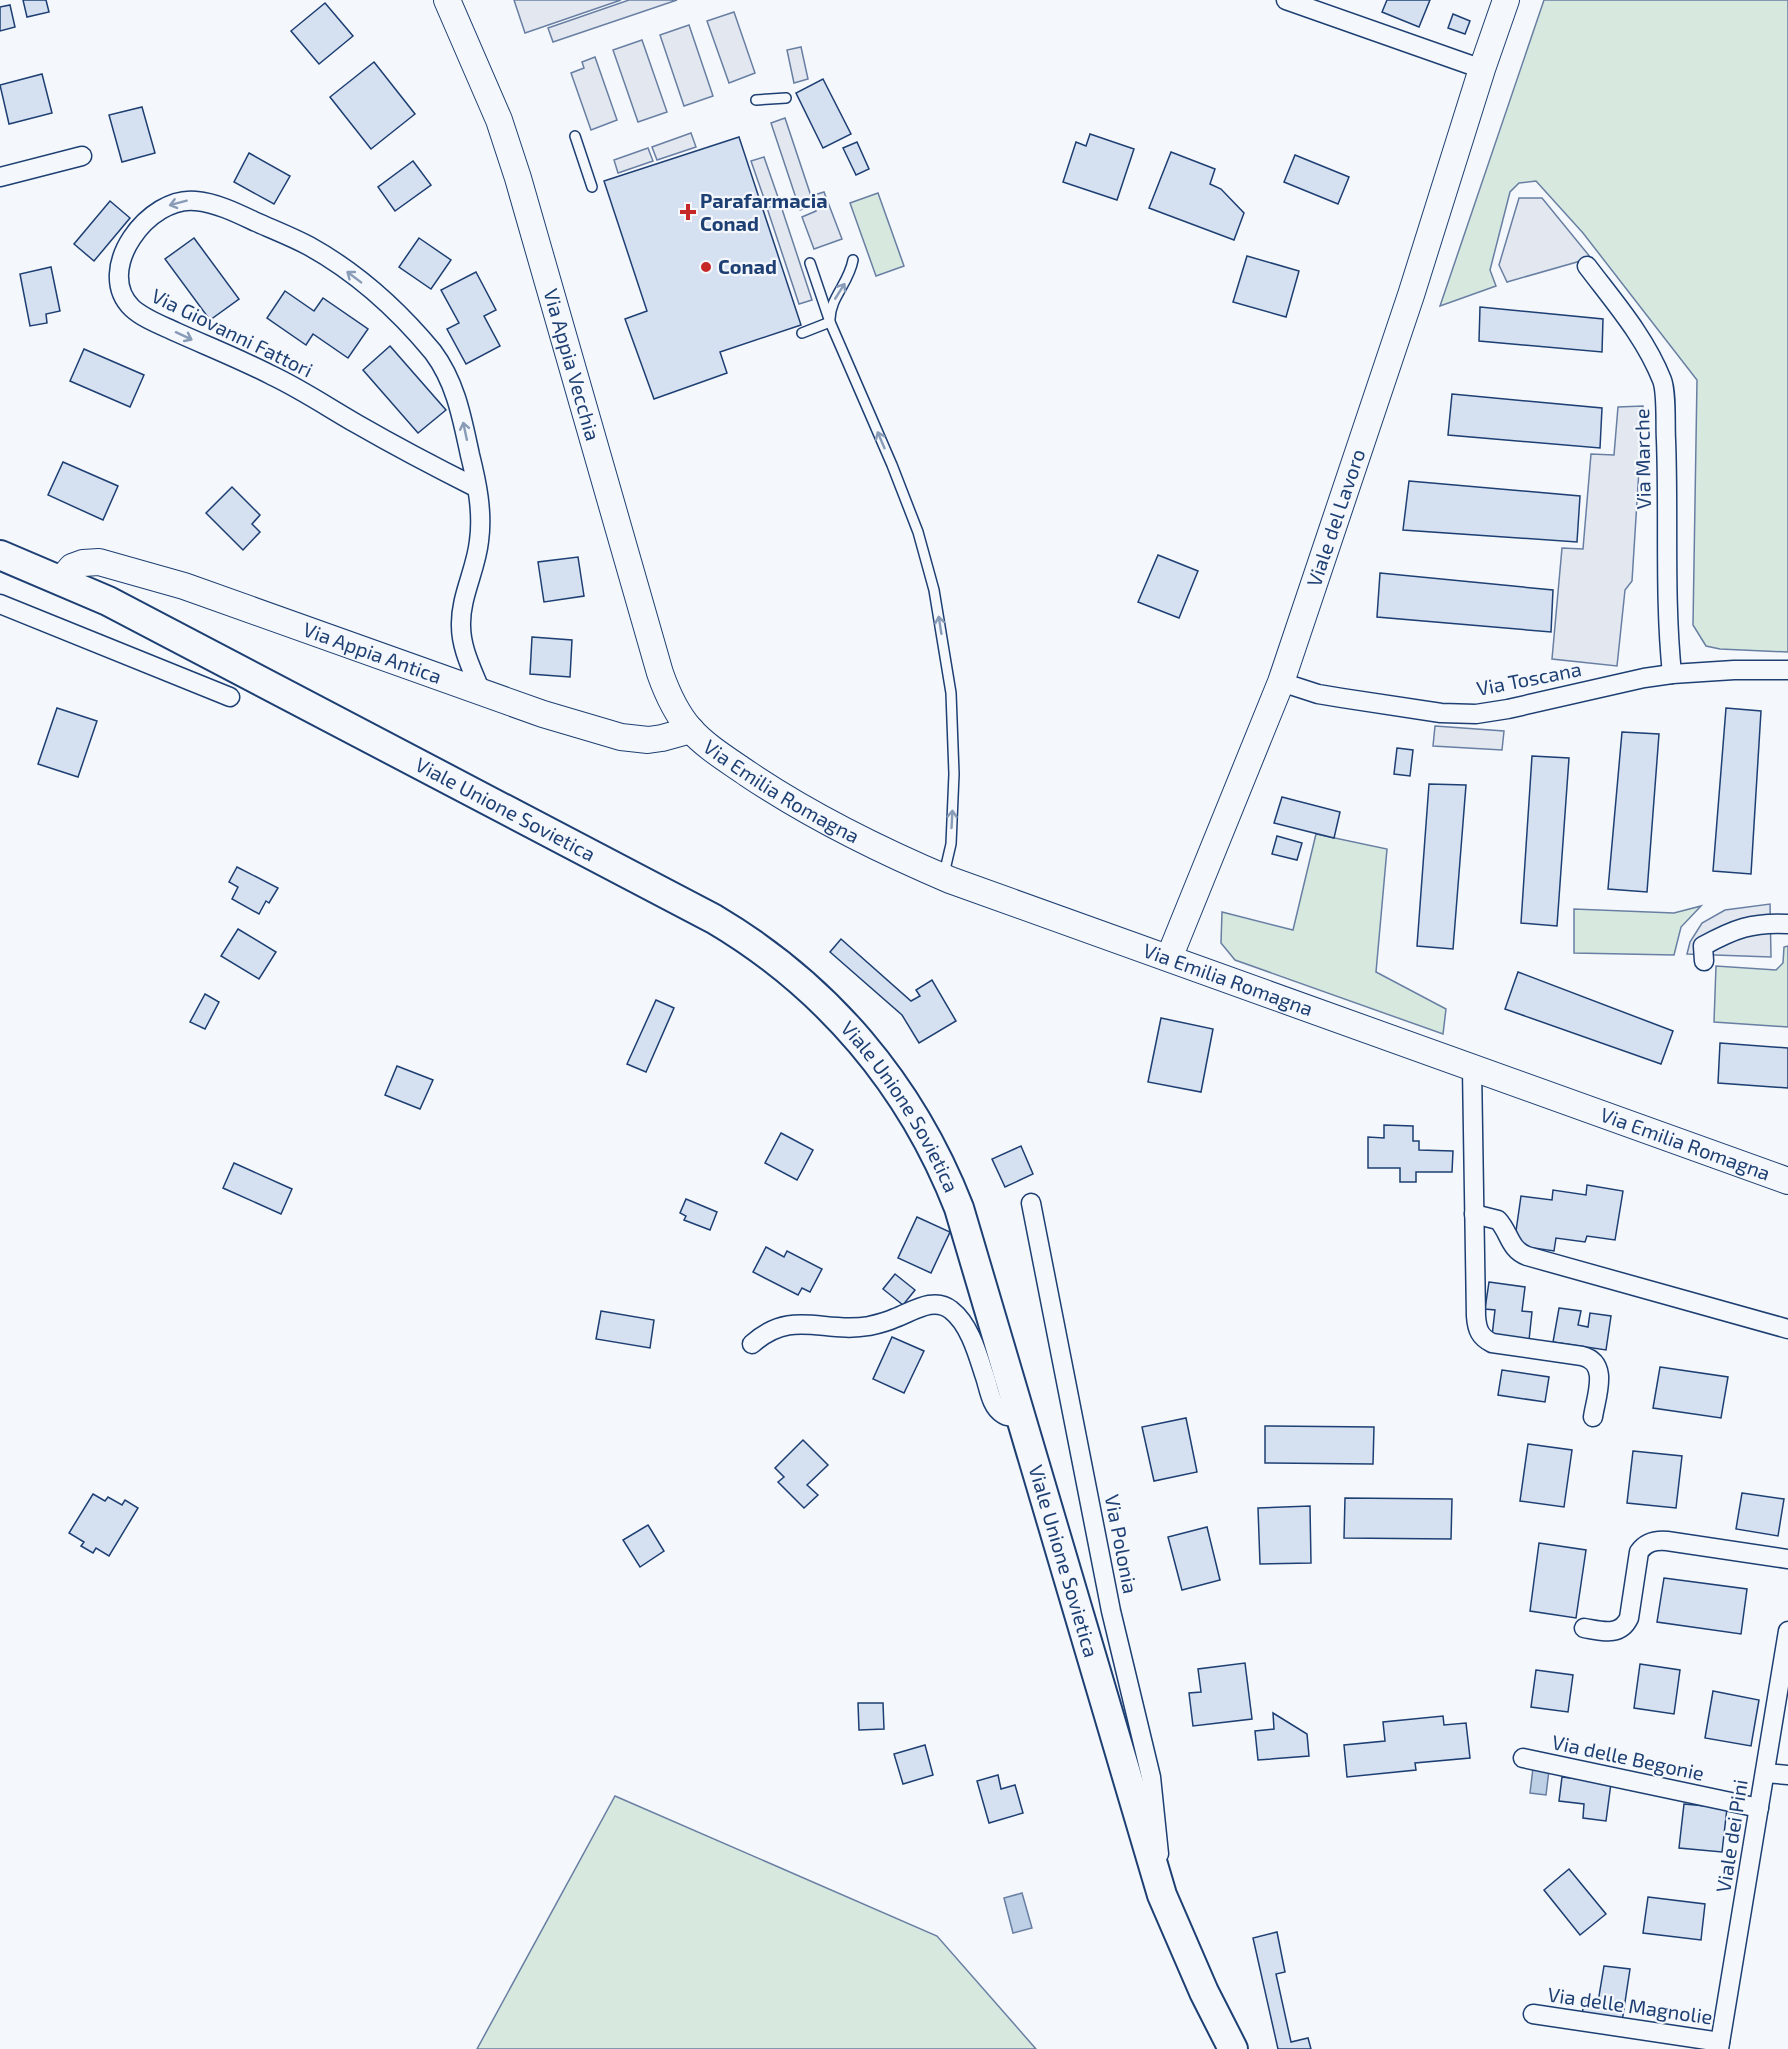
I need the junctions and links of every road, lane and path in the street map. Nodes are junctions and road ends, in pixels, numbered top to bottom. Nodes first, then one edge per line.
1 (447, 0) edge
2 (1286, 0) edge
3 (1506, 0) edge
4 (1482, 69) junction
5 (786, 98) dead end
6 (756, 100) dead end
7 (575, 136) dead end
8 (82, 156) dead end
9 (0, 177) edge
10 (592, 187) dead end
11 (854, 261) dead end
12 (810, 263) dead end
13 (1587, 266) dead end
14 (830, 322) junction
15 (802, 333) dead end
16 (477, 488) junction
17 (0, 555) edge
18 (61, 580) junction
19 (0, 604) edge
20 (1788, 670) edge
21 (243, 672) junction
22 (1672, 674) junction
23 (1281, 682) junction
24 (481, 692) junction
25 (691, 730) junction
26 (943, 877) junction
27 (1788, 924) edge
28 (1168, 958) junction
29 (1704, 961) dead end
30 (1472, 1068) junction
31 (1788, 1181) edge
32 (1031, 1203) dead end
33 (1474, 1214) junction
34 (1788, 1329) edge
35 (752, 1344) dead end
36 (1021, 1415) junction
37 (1593, 1417) dead end
38 (1788, 1559) edge
39 (1584, 1628) dead end
40 (1788, 1631) edge
41 (1523, 1758) dead end
42 (1765, 1773) junction
43 (1788, 1775) edge
44 (1759, 1808) junction
45 (1162, 1895) junction
46 (1533, 2014) dead end
47 (1720, 2046) edge
48 (1233, 2049) edge

1 - 25 main road, Via Appia Vecchia
2 - 4 street
3 - 4 main road, Viale del Lavoro
4 - 23 main road, Viale del Lavoro
5 - 6 lane
7 - 10 lane
8 - 9 street
14 -> 11 lane
12 - 14 lane
13 - 22 street, Via Marche
14 - 15 lane
26 -> 14 lane
16 -> 16 street, Via Giovanni Fattori
16 - 24 street, Via Giovanni Fattori
17 - 18 main road, Viale Unione Sovietica
18 - 21 main road, Viale Unione Sovietica
18 - 24 main road, Via Appia Antica
19 - 21 street
20 - 22 street, Via Toscana
21 - 36 main road, Viale Unione Sovietica
22 - 23 street, Via Toscana
23 - 28 main road, Viale del Lavoro
24 - 25 main road, Via Appia Antica
25 - 26 main road, Via Emilia Romagna
26 - 28 main road, Via Emilia Romagna
27 - 29 street
28 - 30 main road, Via Emilia Romagna
30 - 31 main road, Via Emilia Romagna
30 - 33 street
32 - 45 street, Via Polonia
33 - 34 street
33 - 37 street
35 - 36 street
36 - 45 main road, Viale Unione Sovietica
38 - 39 street
40 - 42 street, Viale dei Pini
41 - 44 street, Via delle Begonie
42 - 43 street
42 - 44 street, Viale dei Pini
44 - 47 street, Viale dei Pini
45 - 48 main road, Viale Unione Sovietica
46 - 47 street, Via delle Magnolie

